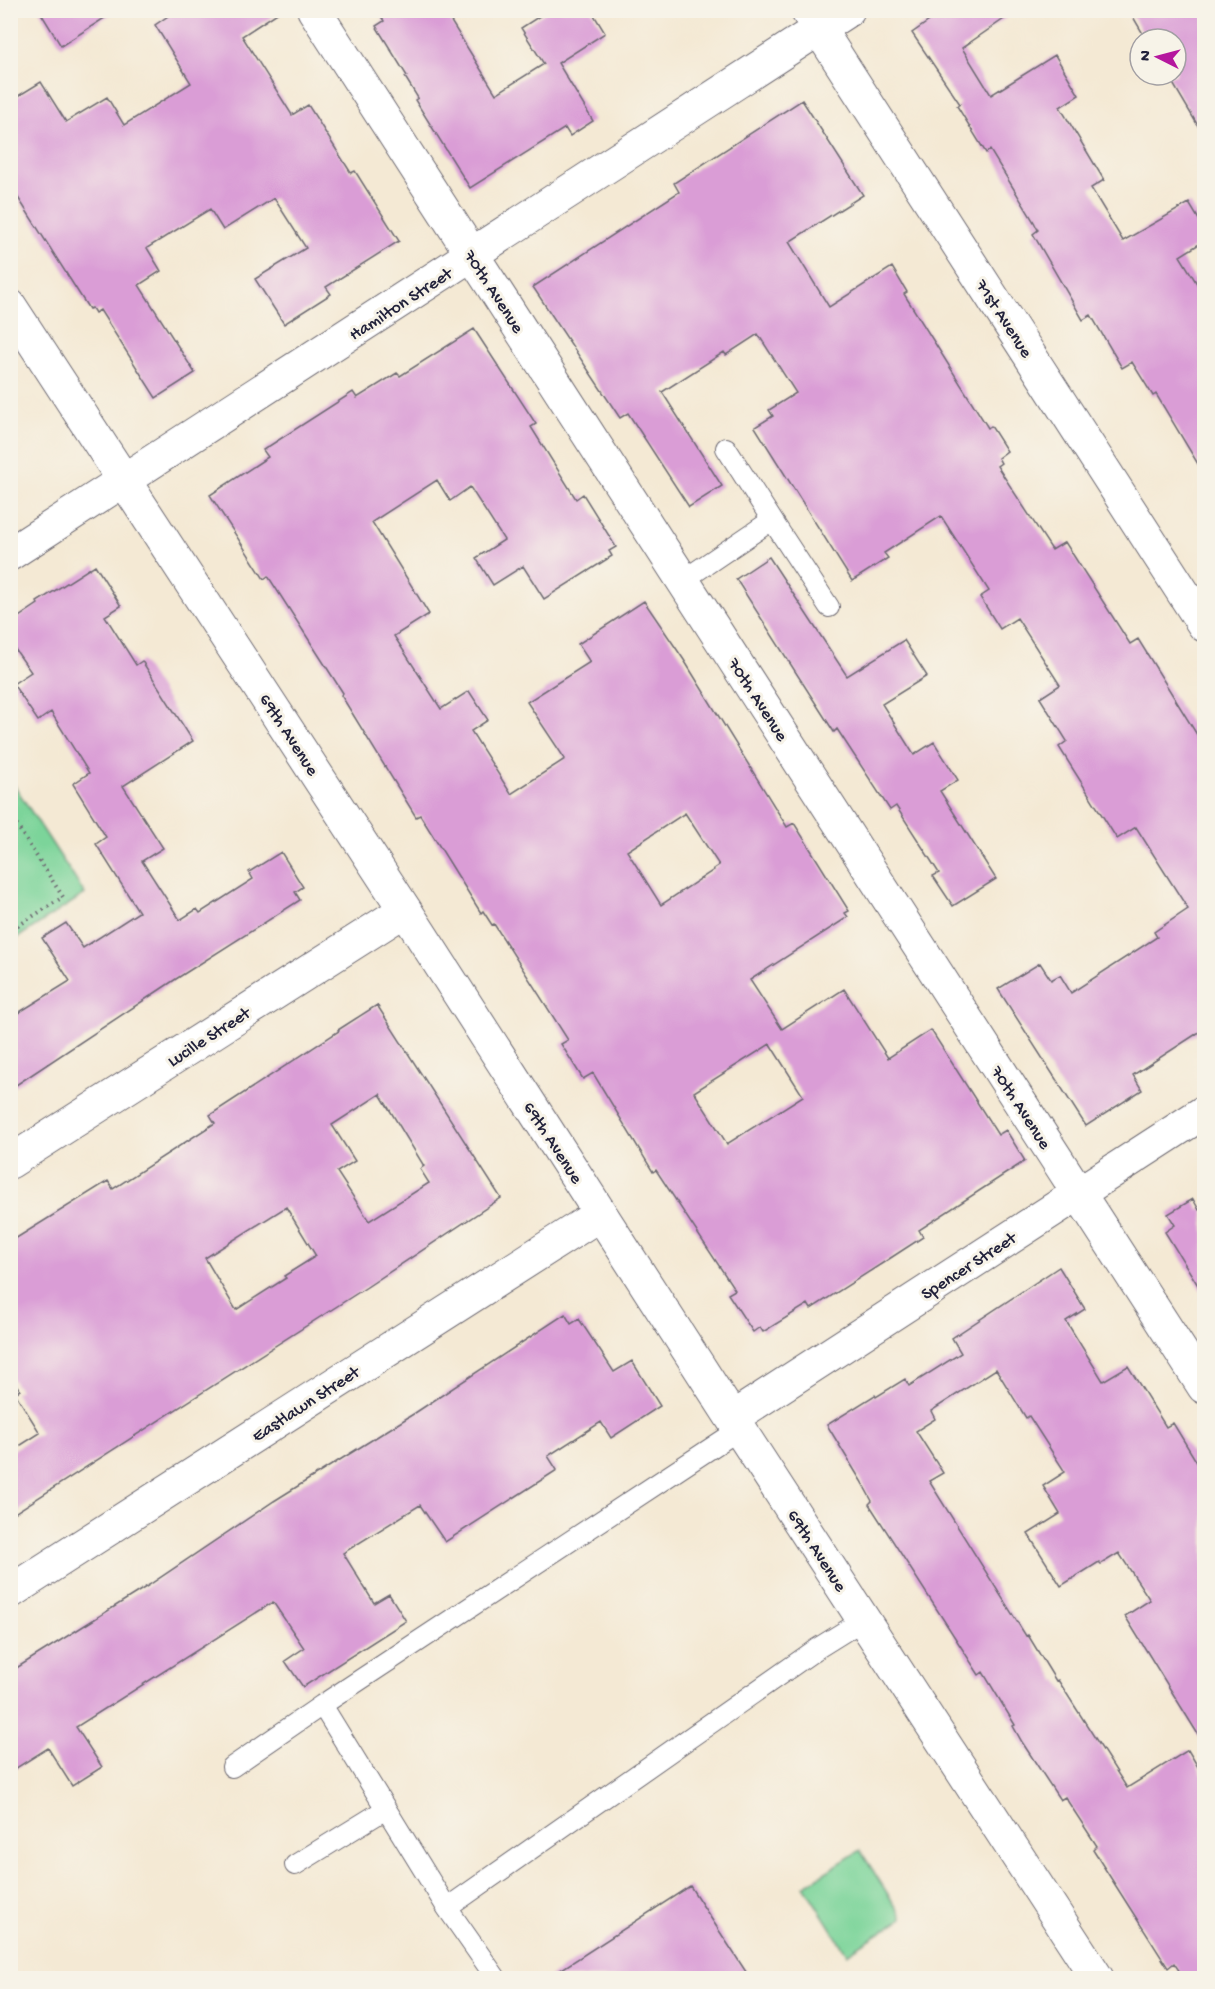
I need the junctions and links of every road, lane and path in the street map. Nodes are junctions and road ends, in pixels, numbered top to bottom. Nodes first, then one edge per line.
1 (314, 10) edge
2 (848, 10) edge
3 (813, 20) edge
4 (473, 256) junction
5 (10, 306) edge
6 (726, 448) dead end
7 (124, 482) junction
8 (772, 520) junction
9 (10, 554) edge
10 (682, 580) junction
11 (829, 607) dead end
12 (1204, 625) edge
13 (10, 815) edge
14 (405, 910) junction
15 (10, 931) edge
16 (1204, 1112) edge
17 (10, 1162) edge
18 (1078, 1194) junction
19 (600, 1214) junction
20 (1204, 1387) edge
21 (736, 1424) junction
22 (10, 1592) edge
23 (863, 1620) junction
24 (322, 1705) junction
25 (232, 1767) dead end
26 (386, 1809) junction
27 (295, 1865) dead end
28 (447, 1908) junction
29 (496, 1978) edge
30 (1097, 1978) edge

1 - 4 street, 70th Avenue
2 - 3 street, Hamilton Street
3 - 4 street, Hamilton Street
3 - 12 street, 71st Avenue
4 - 7 street, Hamilton Street
4 - 10 street, 70th Avenue
5 - 7 street, 69th Avenue
6 - 8 lane
7 - 9 street, Hamilton Street
7 - 14 street, 69th Avenue
8 - 10 lane
8 - 11 lane
10 - 18 street, 70th Avenue
13 - 15 path
14 - 17 street, Lucille Street
14 - 19 street, 69th Avenue
16 - 18 street, Spencer Street
18 - 20 street, 70th Avenue
18 - 21 street, Spencer Street
19 - 21 street, 69th Avenue
19 - 22 street, Eastlawn Street
21 - 23 street, 69th Avenue
21 - 24 lane
23 - 28 lane
23 - 30 street, 69th Avenue
24 - 25 lane
24 - 26 lane
26 - 27 lane
26 - 28 lane
28 - 29 lane

